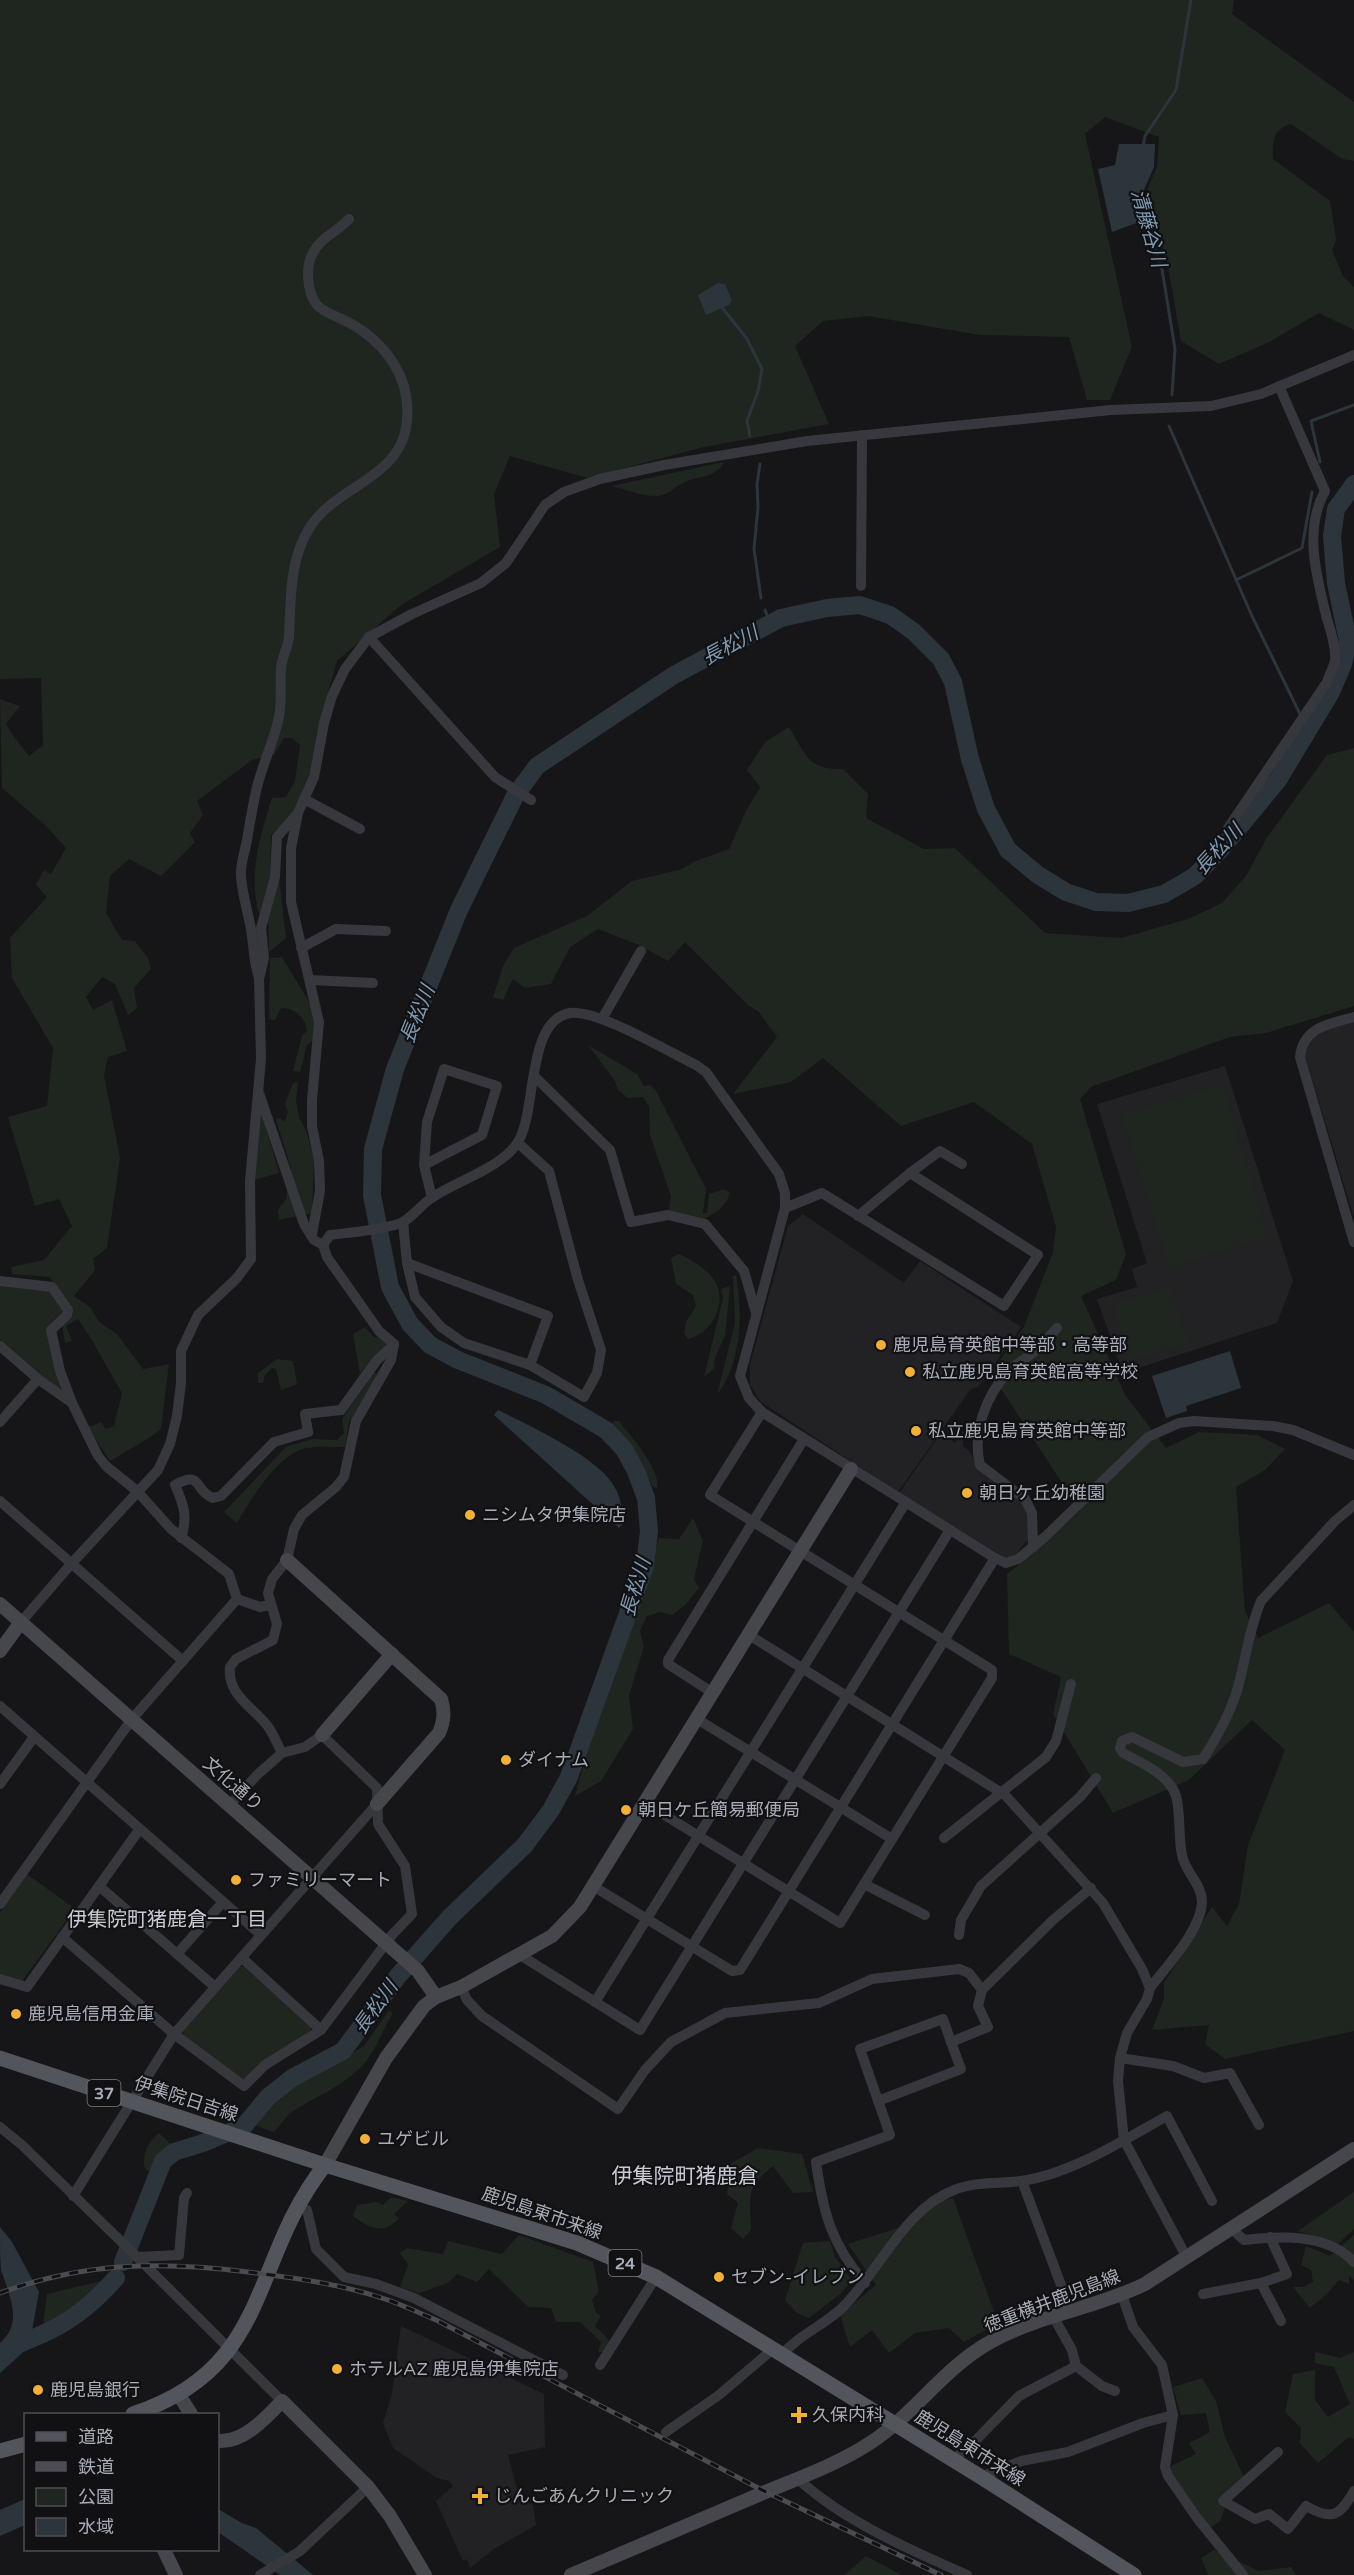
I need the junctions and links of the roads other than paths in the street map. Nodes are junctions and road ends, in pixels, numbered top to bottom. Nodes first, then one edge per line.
1 (349, 219) dead end
2 (1354, 355) edge
3 (1279, 386) junction
4 (862, 435) junction
5 (861, 586) dead end
6 (369, 637) junction
7 (304, 799) junction
8 (529, 799) dead end
9 (298, 813) junction
10 (1228, 828) dead end
11 (360, 829) dead end
12 (386, 931) dead end
13 (301, 948) junction
14 (641, 951) dead end
15 (259, 979) junction
16 (310, 980) junction
17 (372, 983) dead end
18 (1354, 1017) edge
19 (602, 1019) junction
20 (534, 1076) junction
21 (257, 1086) junction
22 (518, 1143) junction
23 (962, 1164) dead end
24 (424, 1165) junction
25 (910, 1173) junction
26 (432, 1198) junction
27 (785, 1208) junction
28 (858, 1216) junction
29 (401, 1223) junction
30 (312, 1234) junction
31 (1354, 1242) edge
32 (322, 1245) junction
33 (407, 1263) junction
34 (0, 1281) edge
35 (756, 1315) junction
36 (1058, 1328) dead end
37 (394, 1344) junction
38 (0, 1346) edge
39 (530, 1365) junction
40 (38, 1379) junction
41 (72, 1403) junction
42 (762, 1412) junction
43 (0, 1422) edge
44 (804, 1439) junction
45 (1354, 1455) edge
46 (851, 1469) junction
47 (137, 1491) junction
48 (0, 1501) edge
49 (906, 1502) junction
50 (1354, 1505) edge
51 (753, 1522) junction
52 (950, 1530) junction
53 (181, 1538) junction
54 (1034, 1547) junction
55 (800, 1552) junction
56 (995, 1558) junction
57 (287, 1560) junction
58 (72, 1563) junction
59 (854, 1585) junction
60 (237, 1599) junction
61 (0, 1604) edge
62 (270, 1605) junction
63 (899, 1612) junction
64 (21, 1622) junction
65 (748, 1635) junction
66 (944, 1640) junction
67 (0, 1651) edge
68 (392, 1654) junction
69 (183, 1661) junction
70 (802, 1669) junction
71 (1071, 1684) dead end
72 (713, 1693) junction
73 (846, 1696) junction
74 (0, 1706) edge
75 (132, 1719) junction
76 (697, 1719) junction
77 (892, 1725) junction
78 (322, 1735) junction
79 (34, 1737) junction
80 (751, 1752) junction
81 (282, 1754) junction
82 (943, 1756) junction
83 (1096, 1778) dead end
84 (795, 1779) junction
85 (86, 1781) junction
86 (0, 1784) edge
87 (1002, 1793) junction
88 (645, 1803) junction
89 (377, 1804) junction
90 (230, 1805) junction
91 (841, 1807) junction
92 (139, 1830) junction
93 (1040, 1832) junction
94 (699, 1836) junction
95 (944, 1838) dead end
96 (892, 1839) junction
97 (744, 1863) junction
98 (312, 1877) junction
99 (864, 1884) junction
100 (99, 1886) junction
101 (593, 1886) junction
102 (1091, 1887) junction
103 (789, 1891) junction
104 (1, 1899) edge
105 (223, 1902) junction
106 (925, 1914) dead end
107 (647, 1919) junction
108 (261, 1935) junction
109 (959, 1935) dead end
110 (63, 1937) junction
111 (387, 1944) junction
112 (692, 1946) junction
113 (177, 1954) junction
114 (520, 1955) junction
115 (242, 1958) junction
116 (0, 1979) edge
117 (215, 1987) junction
118 (461, 1987) junction
119 (1150, 1988) junction
120 (982, 1990) junction
121 (436, 1997) junction
122 (595, 2002) junction
123 (321, 2030) junction
124 (174, 2034) junction
125 (951, 2042) junction
126 (0, 2058) edge
127 (1119, 2058) junction
128 (878, 2101) junction
129 (132, 2102) junction
130 (1259, 2126) dead end
131 (0, 2127) edge
132 (1124, 2140) junction
133 (1354, 2149) edge
134 (325, 2165) junction
135 (1022, 2181) junction
136 (187, 2193) dead end
137 (73, 2196) junction
138 (1212, 2201) dead end
139 (298, 2206) junction
140 (1232, 2229) junction
141 (1270, 2237) junction
142 (136, 2256) junction
143 (1187, 2258) junction
144 (1354, 2262) edge
145 (656, 2277) junction
146 (865, 2283) junction
147 (1261, 2283) junction
148 (1061, 2285) dead end
149 (1203, 2294) dead end
150 (1122, 2295) junction
151 (1053, 2316) junction
152 (1281, 2321) dead end
153 (776, 2353) junction
154 (600, 2365) dead end
155 (1076, 2366) junction
156 (563, 2375) dead end
157 (1115, 2391) dead end
158 (179, 2395) junction
159 (282, 2401) junction
160 (138, 2413) edge
161 (190, 2413) edge
162 (1173, 2415) junction
163 (895, 2424) junction
164 (666, 2432) dead end
165 (219, 2441) edge
166 (24, 2445) edge
167 (0, 2451) edge
168 (1278, 2452) dead end
169 (953, 2460) junction
170 (981, 2477) junction
171 (798, 2479) junction
172 (368, 2487) junction
173 (1354, 2491) edge
174 (164, 2551) edge
175 (262, 2574) edge
176 (176, 2575) edge
177 (425, 2575) edge
178 (571, 2575) edge
179 (967, 2575) edge
180 (1134, 2575) edge
181 (1243, 2575) edge

1 - 15 street
2 - 3 street
3 - 4 street
3 - 10 street
4 - 5 street
4 - 6 street
6 - 7 street
6 - 8 street
7 - 9 street
7 - 11 street
9 - 13 street
9 - 15 street
12 - 13 street
13 - 16 street
14 - 19 street
15 - 21 street
16 - 17 street
16 - 30 street
18 - 31 street
19 - 20 street
19 - 27 street
20 - 22 street
20 - 35 street
21 - 30 street
21 - 47 street
22 - 26 street
22 - 39 street
23 - 25 street
24 - 24 street
24 - 26 street
25 - 28 street
25 - 28 street
26 - 29 street
27 - 28 street
27 - 35 street
29 - 32 street
29 - 33 street
30 - 32 street
32 - 37 street
33 - 39 street
33 - 39 street
34 - 41 street
35 - 42 street
36 - 54 street
37 - 53 street
37 - 57 street
38 - 40 street
40 - 41 street
40 - 43 street
41 - 47 street
42 - 44 street
42 - 51 street
44 - 46 street
44 - 51 street
45 - 54 street
46 - 49 street
46 - 55 street
47 - 53 street
47 - 58 street
48 - 58 street
49 - 52 street
49 - 59 street
50 - 119 street
51 - 55 street
51 - 72 street
52 - 56 street
52 - 63 street
53 - 60 street
54 - 56 street
55 - 59 street
55 - 65 street
56 - 66 street
57 - 62 street
57 - 68 street
58 - 64 street
58 - 69 street
59 - 63 street
59 - 70 street
60 - 62 street
60 - 69 street
61 - 64 street, 文化通り
62 - 81 street
63 - 66 street
63 - 73 street
64 - 67 street
64 - 75 street, 文化通り
65 - 70 street
65 - 72 street
66 - 77 street
66 - 82 street
68 - 78 street
68 - 89 street
69 - 75 street
70 - 73 street
70 - 80 street
71 - 87 street
72 - 76 street
73 - 77 street
73 - 84 street
74 - 79 street
75 - 85 street
75 - 90 street, 文化通り
76 - 80 street
76 - 88 street
77 - 82 street
77 - 91 street
78 - 81 street
78 - 89 street
79 - 85 street
79 - 86 street
80 - 84 street
80 - 94 street
81 - 90 street
82 - 87 street
82 - 96 street
83 - 93 street
84 - 91 street
84 - 97 street
85 - 92 street
85 - 104 street
87 - 93 street
87 - 95 street
88 - 94 street
88 - 101 street
89 - 98 street
89 - 111 street
90 - 98 street, 文化通り
91 - 96 street
91 - 103 street
92 - 100 street
92 - 105 street
93 - 102 street
93 - 109 street
94 - 97 street
94 - 107 street
96 - 99 street
97 - 103 street
97 - 112 street
98 - 108 street
98 - 111 street, 文化通り
99 - 103 street
99 - 106 street
100 - 110 street
100 - 113 street
101 - 107 street
101 - 114 street
102 - 119 street
102 - 120 street
103 - 112 street
105 - 108 street
105 - 113 street
107 - 112 street
107 - 122 street
108 - 115 street
110 - 116 street
110 - 124 street
111 - 121 street, 文化通り
111 - 123 street
112 - 122 street
113 - 117 street
114 - 118 street
114 - 122 street
115 - 117 street
115 - 123 street
117 - 124 street
118 - 120 street
118 - 121 street
119 - 127 street
120 - 125 street
121 - 134 street
123 - 124 street
124 - 129 street
125 - 128 street
125 - 128 street
126 - 129 main road, 伊集院日吉線 / 37
127 - 130 street
127 - 132 street
128 - 146 street
129 - 134 main road, 伊集院日吉線 / 37
129 - 137 street
131 - 137 street
132 - 135 street
132 - 138 street
132 - 143 street
133 - 140 street, 徳重横井鹿児島線
134 - 139 main road
134 - 145 main road, 鹿児島東市来線 / 24
135 - 146 street
135 - 148 street
136 - 142 street
137 - 142 street
139 - 156 street
139 - 158 main road
140 - 141 street
140 - 143 street, 徳重横井鹿児島線
141 - 144 street
141 - 147 street
142 - 159 street
143 - 150 street, 徳重横井鹿児島線
145 - 153 main road, 鹿児島東市来線 / 24
145 - 154 street
146 - 153 street
147 - 149 street
147 - 152 street
150 - 151 street, 徳重横井鹿児島線
150 - 162 street
151 - 155 street
151 - 163 street, 徳重横井鹿児島線
153 - 163 main road, 鹿児島東市来線 / 24
153 - 164 street
155 - 157 street
155 - 169 street
158 - 160 main road
158 - 161 street
159 - 165 street
159 - 172 street
162 - 170 street
162 - 181 street
163 - 169 main road, 鹿児島東市来線 / 24
163 - 171 street, 徳重横井鹿児島線
166 - 167 main road
168 - 173 street
169 - 170 main road, 鹿児島東市来線 / 24
170 - 180 main road, 鹿児島東市来線 / 24
171 - 178 street, 徳重横井鹿児島線
171 - 179 street
172 - 175 street
172 - 177 street
174 - 176 street

